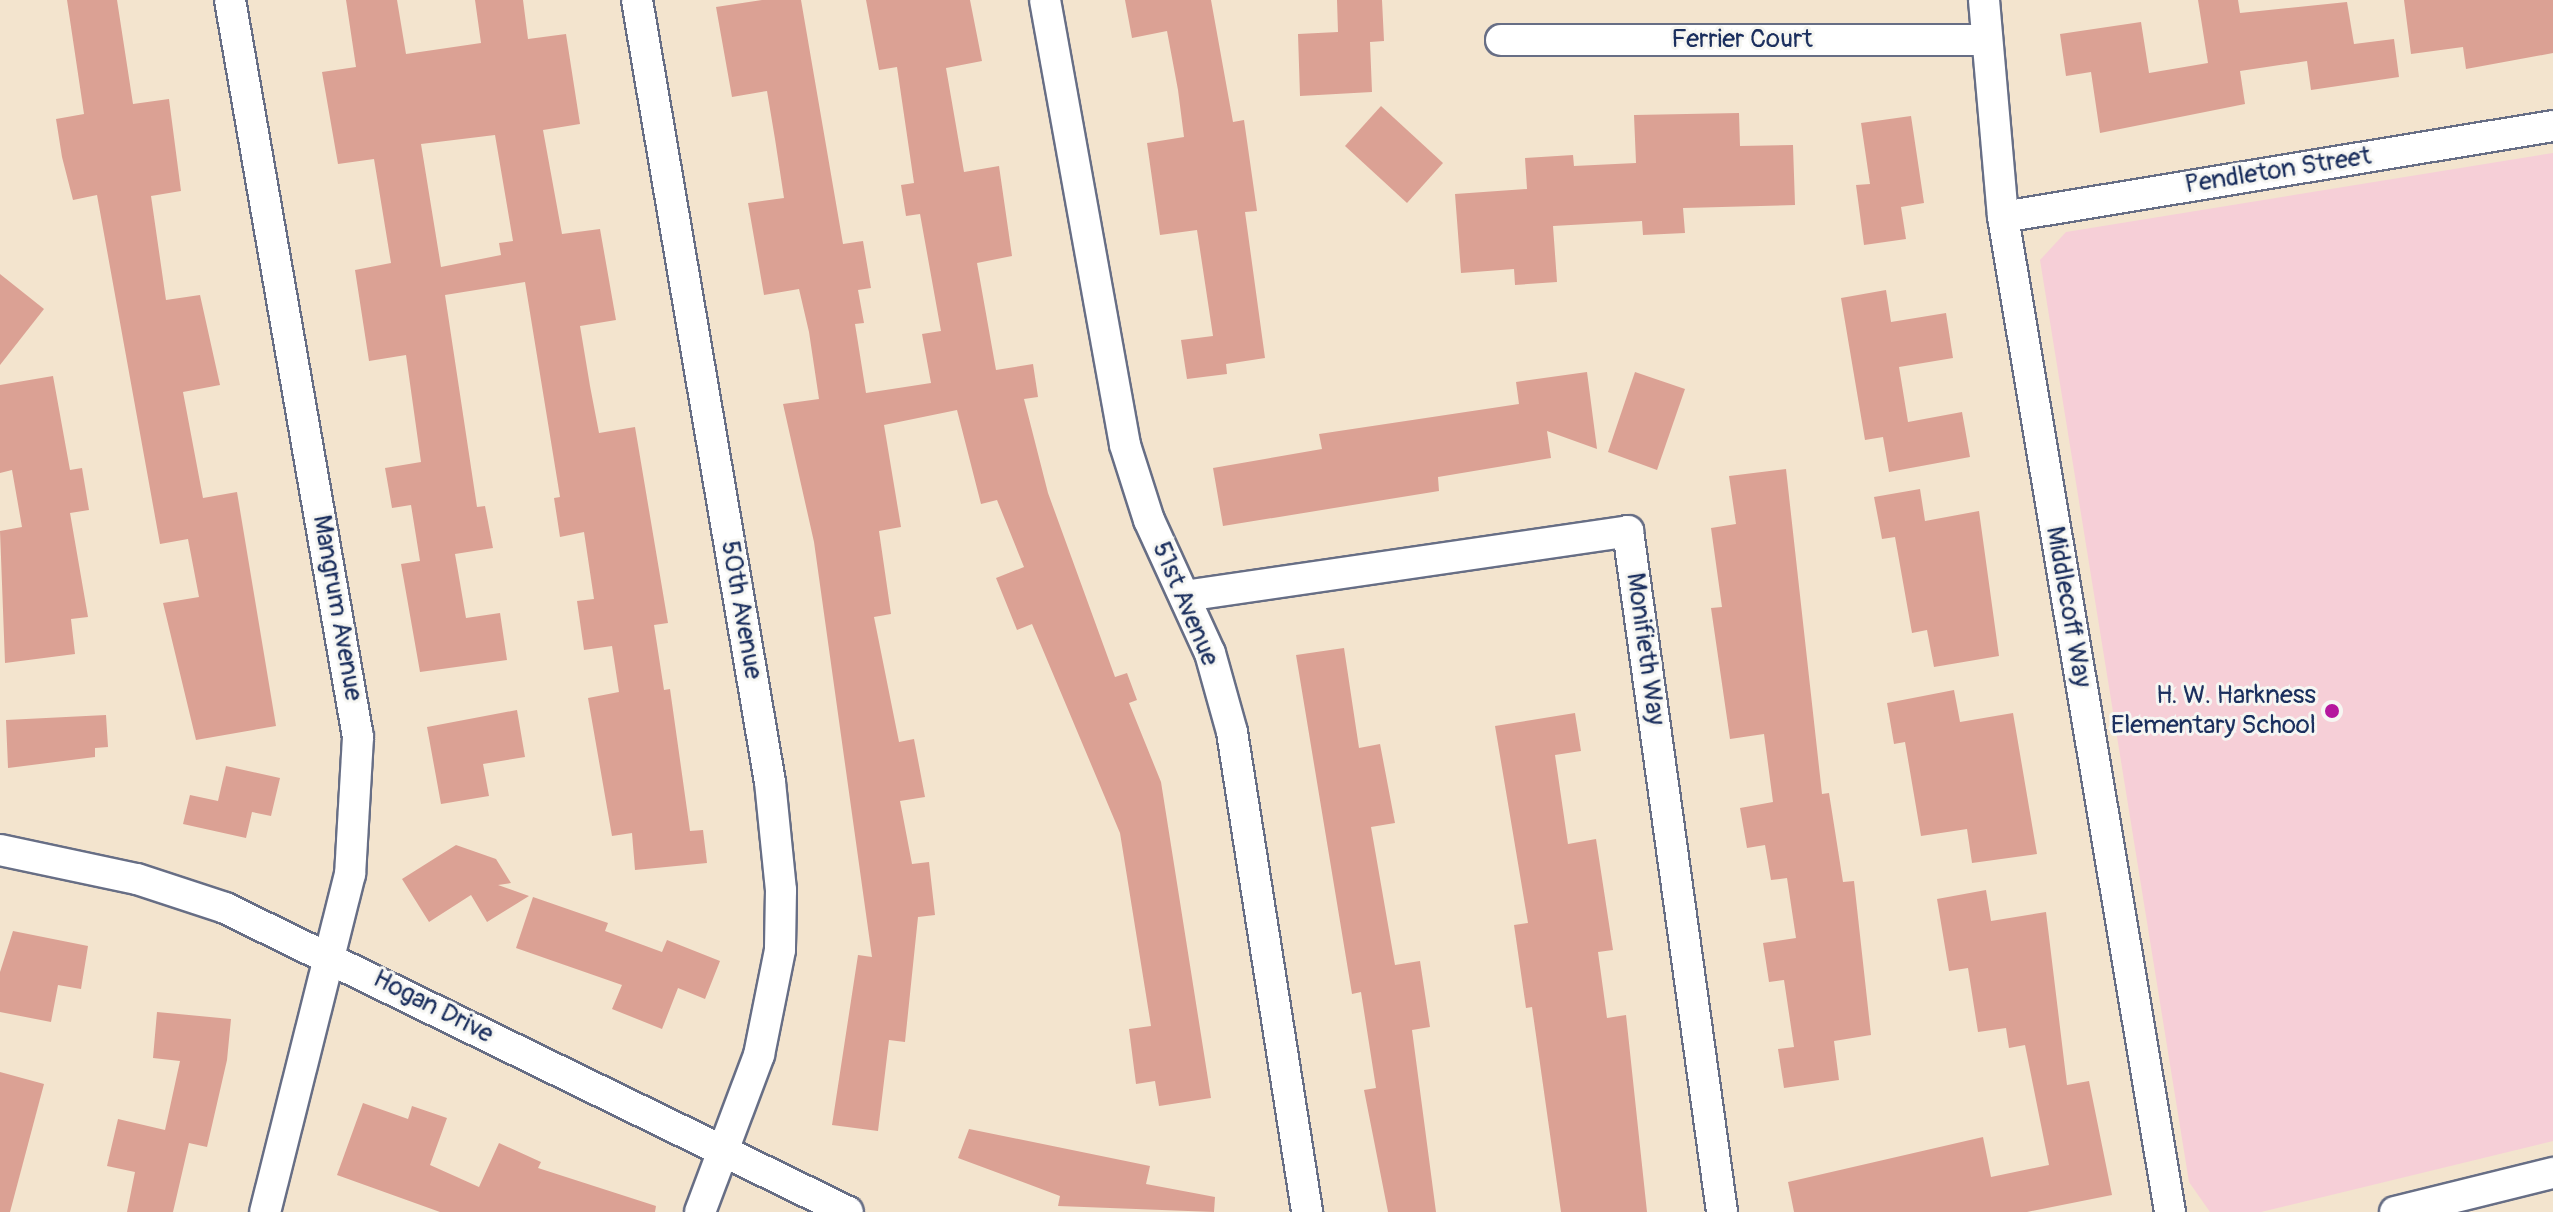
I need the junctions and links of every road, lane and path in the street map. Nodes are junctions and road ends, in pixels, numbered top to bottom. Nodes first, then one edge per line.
1 (230, 0) edge
2 (637, 0) edge
3 (1045, 0) edge
4 (1984, 0) edge
5 (1501, 40) dead end
6 (1983, 40) junction
7 (2553, 126) edge
8 (2003, 217) junction
9 (1185, 596) junction
10 (0, 850) edge
11 (330, 955) junction
12 (723, 1154) junction
13 (2553, 1173) edge
14 (265, 1212) edge
15 (700, 1212) edge
16 (848, 1212) edge
17 (1307, 1212) edge
18 (1722, 1212) edge
19 (2170, 1212) edge
20 (2395, 1212) edge

1 - 11 street, Mangrum Avenue
2 - 12 street, 50th Avenue
3 - 9 street, 51st Avenue
4 - 6 street, Middlecoff Way
5 - 6 street, Ferrier Court
6 - 8 street, Middlecoff Way
7 - 8 street, Pendleton Street
8 - 19 street, Middlecoff Way
9 - 17 street, 51st Avenue
9 - 18 street, Monifieth Way
10 - 11 street, Hogan Drive
11 - 12 street, Hogan Drive
11 - 14 street, Mangrum Avenue
12 - 15 street, 50th Avenue
12 - 16 street, Hogan Drive
13 - 20 street

